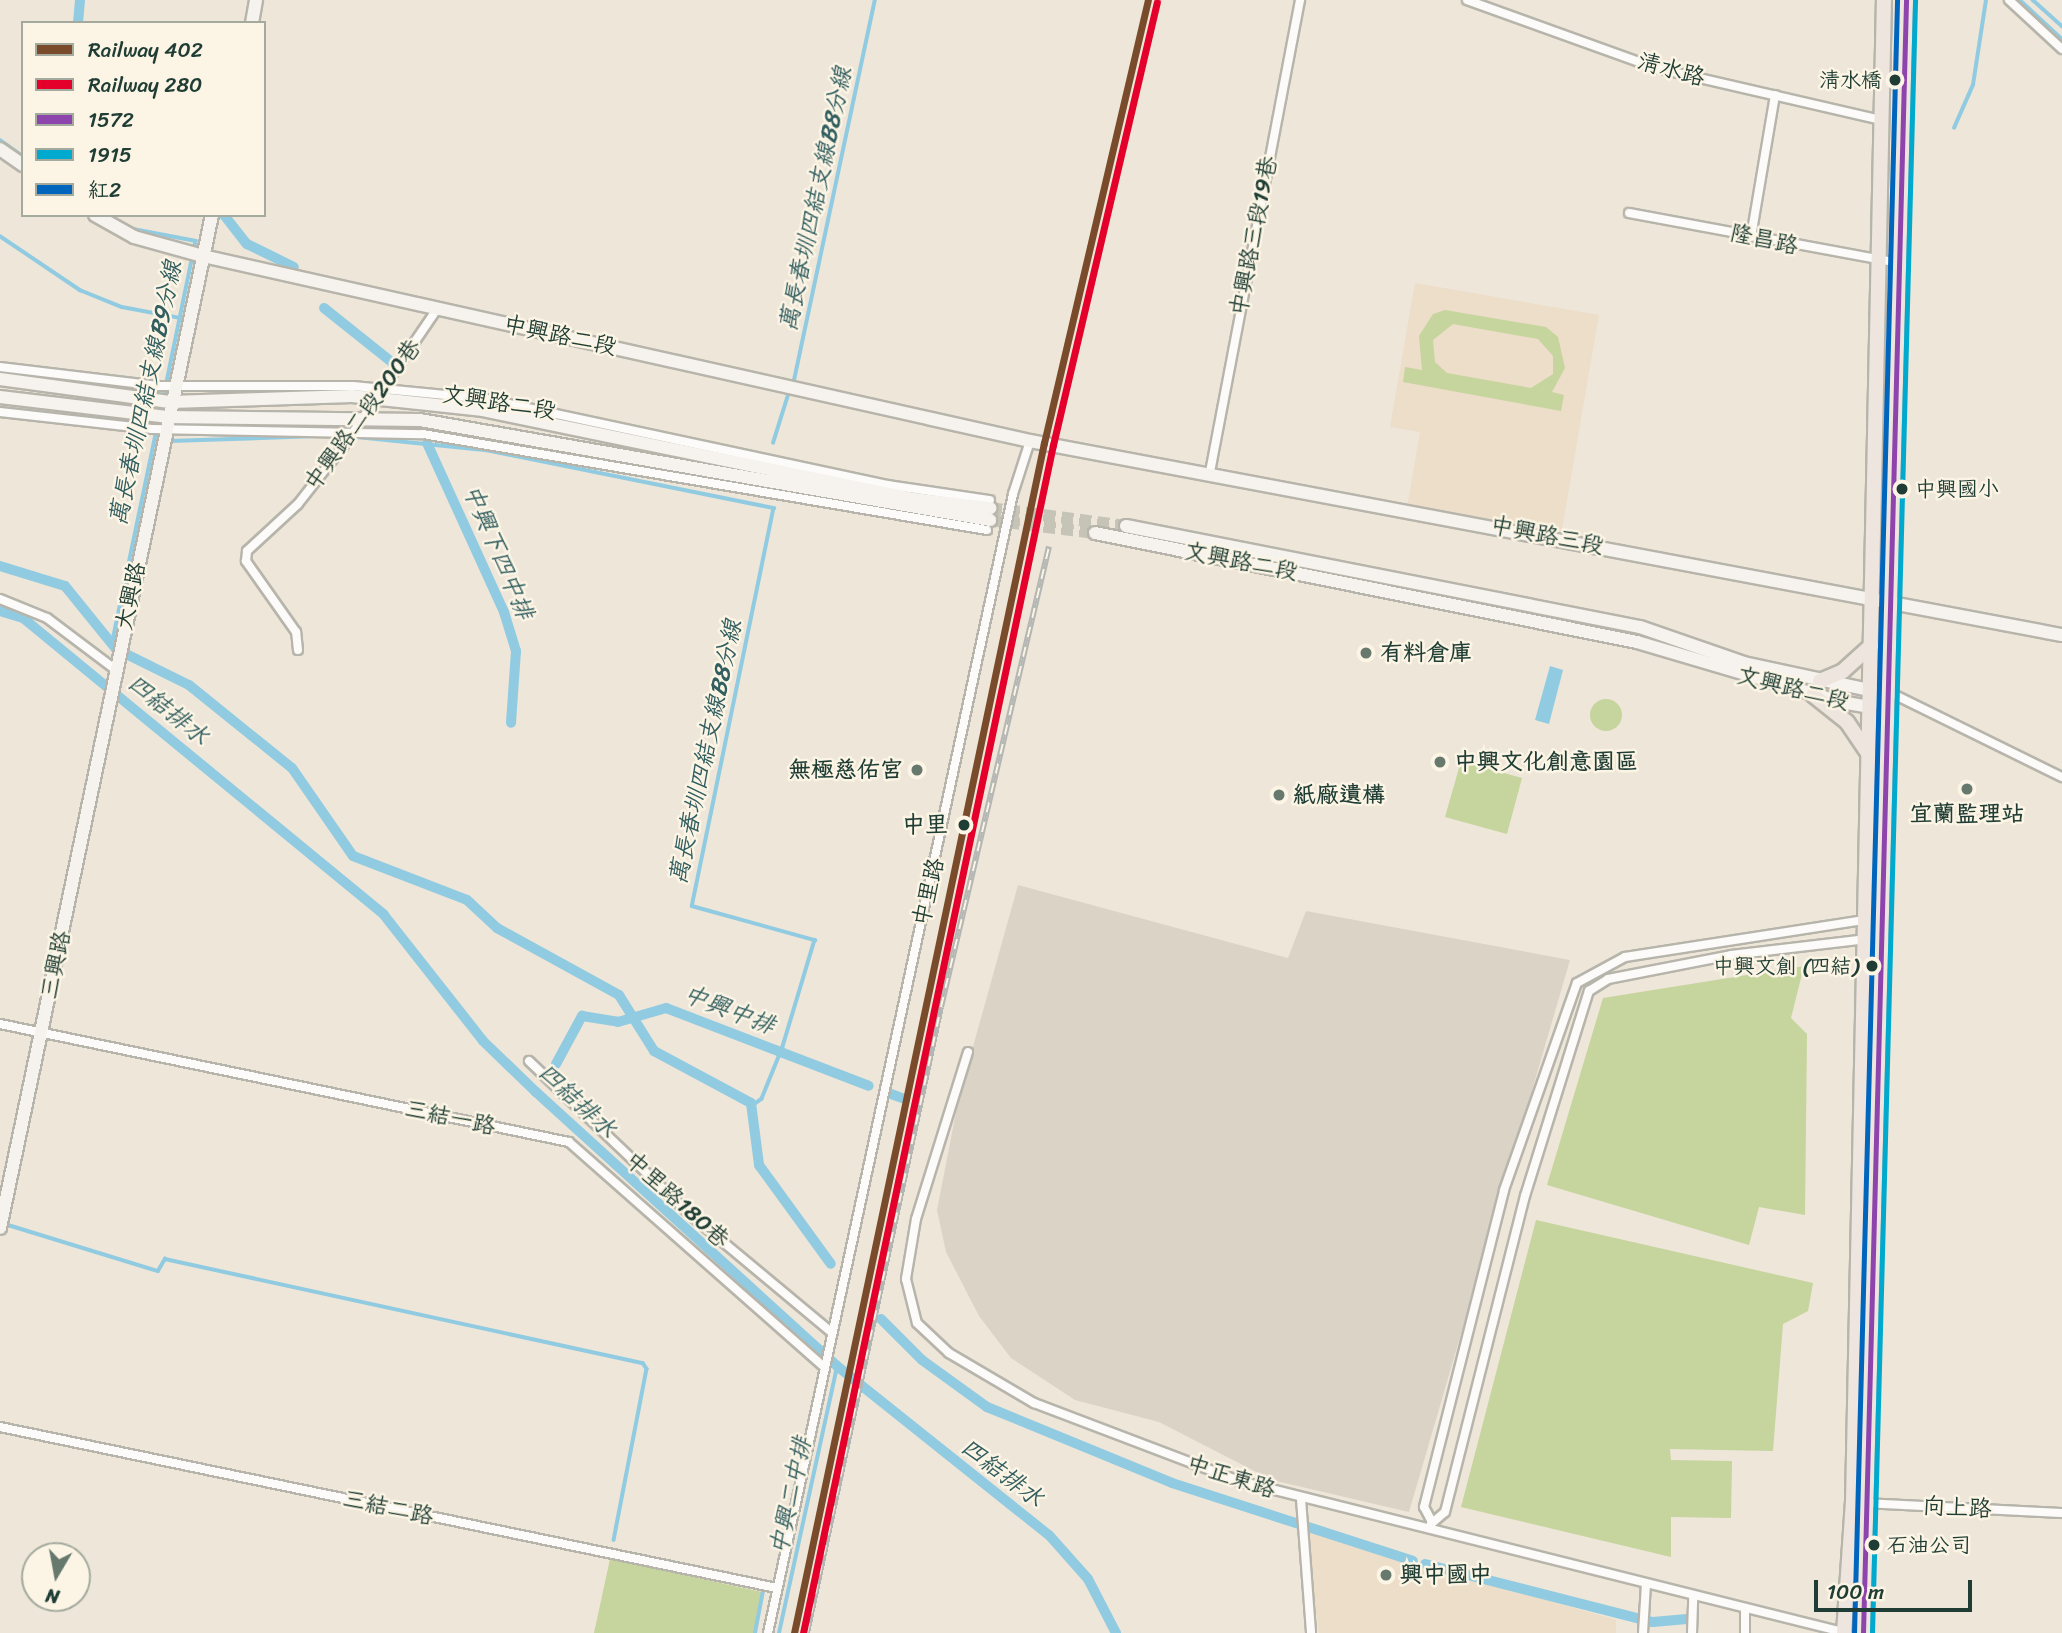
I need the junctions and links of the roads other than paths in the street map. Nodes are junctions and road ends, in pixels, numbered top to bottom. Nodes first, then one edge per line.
1 (256, 0) edge
2 (1300, 0) edge
3 (1467, 0) edge
4 (1885, 0) edge
5 (1906, 0) edge
6 (2009, 0) edge
7 (252, 21) edge
8 (2062, 49) edge
9 (1775, 95) junction
10 (1882, 120) junction
11 (0, 149) edge
12 (21, 164) edge
13 (1629, 213) dead end
14 (99, 217) edge
15 (212, 217) edge
16 (1751, 237) junction
17 (203, 256) junction
18 (1898, 263) junction
19 (1878, 264) junction
20 (437, 309) junction
21 (0, 367) edge
22 (0, 379) edge
23 (173, 387) junction
24 (380, 392) junction
25 (0, 397) edge
26 (171, 402) junction
27 (0, 412) edge
28 (363, 417) junction
29 (166, 423) junction
30 (355, 429) junction
31 (1030, 441) junction
32 (1210, 472) junction
33 (989, 515) junction
34 (1126, 526) tunnel mouth
35 (1095, 533) tunnel mouth
36 (1870, 597) junction
37 (0, 599) edge
38 (1889, 600) junction
39 (2062, 635) edge
40 (1871, 646) junction
41 (298, 650) dead end
42 (115, 673) junction
43 (1820, 681) junction
44 (1869, 692) junction
45 (1889, 692) junction
46 (1813, 695) junction
47 (110, 702) joint
48 (1868, 707) junction
49 (1868, 753) junction
50 (2062, 777) edge
51 (1884, 917) junction
52 (1864, 918) junction
53 (1884, 937) junction
54 (1864, 938) junction
55 (0, 1024) edge
56 (42, 1032) junction
57 (968, 1052) dead end
58 (529, 1061) dead end
59 (0, 1228) edge
60 (830, 1331) junction
61 (823, 1366) junction
62 (0, 1427) edge
63 (1301, 1499) junction
64 (1860, 1503) junction
65 (2062, 1513) edge
66 (1432, 1522) junction
67 (1429, 1531) junction
68 (1646, 1584) junction
69 (777, 1588) junction
70 (1693, 1596) junction
71 (1745, 1608) junction
72 (768, 1633) edge
73 (1311, 1633) edge
74 (1643, 1633) edge
75 (1692, 1633) edge
76 (1745, 1633) edge
77 (1845, 1633) edge
78 (1863, 1633) edge

1 - 7 street
2 - 32 street, 中興路三段19巷
3 - 9 street, 清水路
4 - 10 main road
5 - 18 main road
6 - 8 street
9 - 10 street, 清水路
9 - 16 street
10 - 19 main road
11 - 12 street
13 - 16 street, 隆昌路
14 - 17 street, 中興路二段
15 - 17 street, 大興路
16 - 19 street, 隆昌路
17 - 20 street, 中興路二段
17 - 23 street, 大興路
18 - 19 street, 隆昌路
18 - 38 main road
19 - 36 main road
20 - 24 street, 中興路二段200巷
20 - 31 street, 中興路二段
21 - 23 street, 文興路二段
22 - 26 street, 文興路二段
23 - 24 street, 文興路二段
23 - 26 street, 大興路
24 - 26 street, 文興路二段
24 - 28 street, 中興路二段200巷
24 - 33 street, 文興路二段
25 - 29 street, 文興路二段
26 - 29 street, 大興路
27 - 29 street, 文興路二段
28 - 29 street, 文興路二段
28 - 30 street, 中興路二段200巷
28 - 33 street, 文興路二段
29 - 30 street, 文興路二段
29 - 42 street, 大興路
30 - 33 street, 文興路二段
30 - 41 street, 中興路二段200巷
31 - 32 street, 中興路三段
31 - 60 street, 中里路
32 - 36 street, 中興路三段
34 - 43 street, 文興路二段
35 - 46 street, 文興路二段
36 - 38 street, 中興路三段
36 - 40 main road
37 - 42 street
38 - 39 street, 中興路三段
38 - 45 main road
40 - 43 main road
40 - 44 main road
42 - 47 street, 大興路
43 - 44 street, 文興路二段
44 - 45 street, 文興路二段
44 - 48 main road
45 - 48 street, 文興路二段
45 - 50 street
45 - 51 main road
46 - 48 street, 文興路二段
46 - 49 main road
47 - 56 street, 三興路
48 - 49 main road
49 - 52 main road
51 - 52 street
51 - 53 main road
52 - 54 main road
52 - 66 street
53 - 54 street
53 - 64 main road
54 - 64 main road
54 - 66 street
55 - 56 street, 三結一路
56 - 59 street, 三興路
56 - 61 street, 三結一路
57 - 63 street, 中正東路
58 - 60 street, 中里路180巷
60 - 61 street, 中里路
61 - 69 street
62 - 69 street, 三結二路
63 - 67 street, 中正東路
63 - 73 street
64 - 65 street, 向上路
64 - 77 main road
64 - 78 main road
66 - 67 street
67 - 68 street, 中正東路
68 - 70 street, 中正東路
68 - 74 street
69 - 72 street
70 - 71 street, 中正東路
70 - 75 street
71 - 76 street
71 - 77 street, 中正東路

